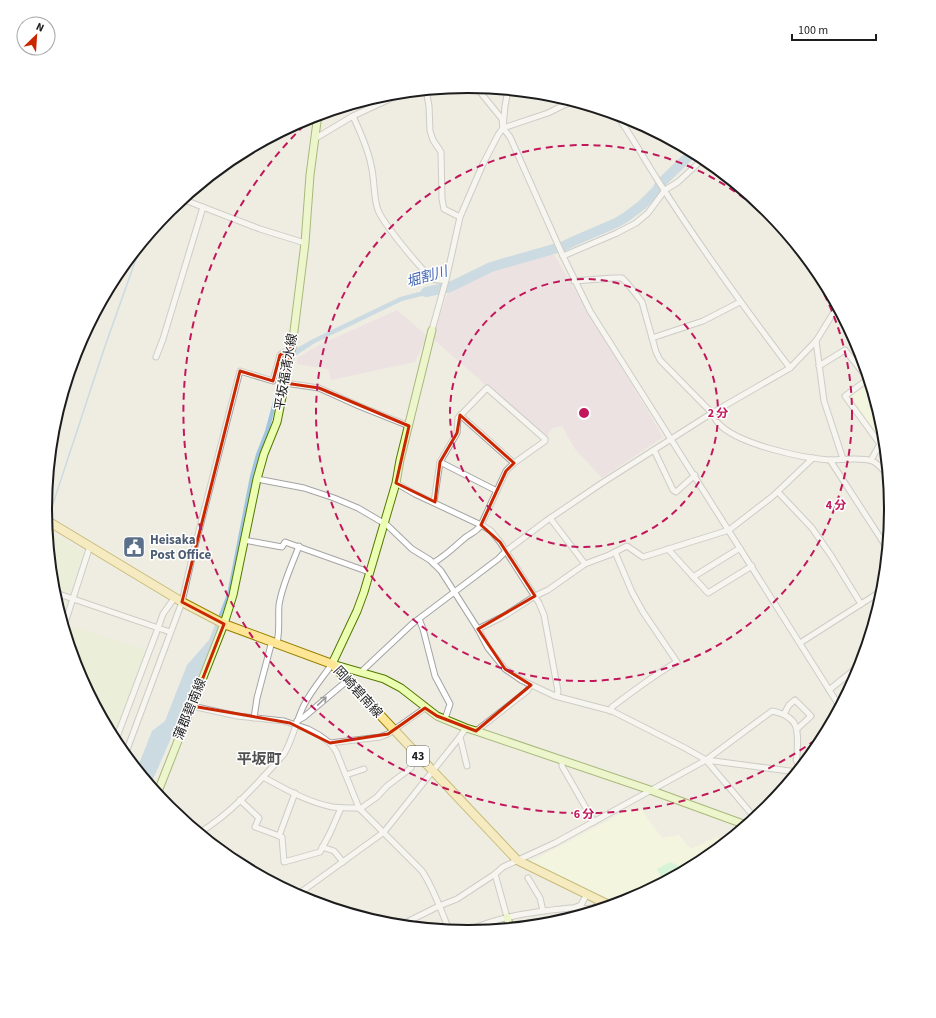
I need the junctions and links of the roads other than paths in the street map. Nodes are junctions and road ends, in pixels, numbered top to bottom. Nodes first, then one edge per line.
1 (482, 94) edge
2 (507, 95) edge
3 (427, 96) edge
4 (387, 101) edge
5 (565, 105) edge
6 (353, 116) junction
7 (317, 122) edge
8 (622, 123) edge
9 (503, 128) junction
10 (316, 138) junction
11 (699, 163) edge
12 (665, 190) junction
13 (188, 201) edge
14 (203, 207) junction
15 (460, 217) junction
16 (305, 243) junction
17 (563, 256) junction
18 (446, 280) junction
19 (574, 281) junction
20 (740, 302) junction
21 (834, 312) edge
22 (432, 330) joint
23 (652, 338) junction
24 (816, 341) junction
25 (292, 347) junction
26 (156, 357) dead end
27 (819, 366) junction
28 (790, 368) junction
29 (859, 368) edge
30 (864, 382) edge
31 (285, 383) junction
32 (712, 413) junction
33 (460, 415) junction
34 (409, 426) junction
35 (877, 437) edge
36 (671, 439) junction
37 (879, 448) edge
38 (654, 450) junction
39 (813, 458) junction
40 (843, 459) junction
41 (830, 460) junction
42 (871, 460) junction
43 (440, 462) junction
44 (514, 463) junction
45 (882, 468) edge
46 (695, 475) junction
47 (257, 479) junction
48 (396, 483) junction
49 (497, 491) junction
50 (778, 492) junction
51 (434, 502) junction
52 (550, 518) junction
53 (384, 523) junction
54 (53, 524) edge
55 (481, 525) junction
56 (729, 530) junction
57 (244, 540) junction
58 (882, 541) edge
59 (90, 546) junction
60 (299, 546) junction
61 (740, 548) junction
62 (668, 549) junction
63 (505, 552) junction
64 (615, 552) junction
65 (433, 563) junction
66 (585, 564) junction
67 (752, 566) junction
68 (370, 572) junction
69 (693, 577) junction
70 (456, 592) junction
71 (61, 594) edge
72 (875, 595) edge
73 (535, 596) junction
74 (73, 598) junction
75 (179, 600) junction
76 (861, 604) junction
77 (66, 618) edge
78 (419, 619) junction
79 (221, 623) junction
80 (158, 628) junction
81 (478, 629) junction
82 (170, 632) junction
83 (274, 642) junction
84 (800, 643) junction
85 (332, 664) junction
86 (361, 672) junction
87 (850, 673) edge
88 (348, 680) junction
89 (531, 685) junction
90 (829, 690) junction
91 (557, 696) junction
92 (836, 701) edge
93 (192, 706) junction
94 (425, 708) junction
95 (610, 711) junction
96 (784, 714) junction
97 (254, 718) junction
98 (445, 719) junction
99 (296, 723) junction
100 (466, 728) junction
101 (797, 729) junction
102 (394, 730) junction
103 (476, 731) junction
104 (118, 734) edge
105 (460, 737) junction
106 (330, 743) junction
107 (127, 747) edge
108 (417, 755) junction
109 (706, 760) junction
110 (562, 761) junction
111 (797, 763) edge
112 (467, 766) dead end
113 (364, 769) dead end
114 (790, 771) edge
115 (432, 772) junction
116 (346, 775) junction
117 (263, 777) junction
118 (159, 788) edge
119 (650, 790) junction
120 (295, 793) junction
121 (240, 800) junction
122 (341, 808) junction
123 (359, 808) junction
124 (751, 813) edge
125 (594, 822) junction
126 (741, 823) edge
127 (204, 830) edge
128 (384, 832) junction
129 (278, 836) junction
130 (322, 847) junction
131 (516, 860) junction
132 (343, 862) junction
133 (495, 874) junction
134 (528, 878) dead end
135 (303, 890) edge
136 (587, 894) junction
137 (600, 901) junction
138 (603, 902) edge
139 (598, 904) edge
140 (439, 906) junction
141 (576, 907) junction
142 (585, 908) edge
143 (543, 911) junction
144 (507, 917) junction
145 (410, 920) edge
146 (508, 922) edge
147 (446, 924) edge
148 (483, 924) edge

1 - 9 street
2 - 9 street
3 - 15 street
4 - 6 street
5 - 9 street
6 - 10 street
6 - 18 street
7 - 10 street, 平坂福清水線
8 - 12 street
9 - 15 street
9 - 17 street
10 - 16 street, 平坂福清水線
11 - 12 street
12 - 17 street
12 - 20 street
13 - 14 street
14 - 16 street
14 - 26 street
15 - 18 street
16 - 25 street, 平坂福清水線
17 - 19 street
18 - 22 street
19 - 23 street
19 - 36 street
20 - 23 street
20 - 28 street
21 - 24 street
22 - 34 street
23 - 32 street
24 - 27 street
24 - 28 street
25 - 31 street, 平坂福清水線
25 - 75 street
27 - 29 street
27 - 40 street
28 - 32 street
30 - 35 street
31 - 34 street
31 - 47 street, 平坂福清水線
32 - 36 street
32 - 39 street
33 - 43 street
33 - 44 street
33 - 44 street
34 - 48 street
36 - 38 street
36 - 46 street
37 - 42 street
38 - 46 street
38 - 52 street
39 - 41 street
39 - 50 street
40 - 41 street
40 - 42 street
41 - 58 street
42 - 45 street
43 - 49 street
43 - 51 street
44 - 49 street
46 - 56 street
47 - 53 street
47 - 57 street, 平坂福清水線
48 - 51 street
48 - 53 street
49 - 55 street
50 - 56 street
50 - 76 street
51 - 55 street
52 - 63 street
52 - 66 street
53 - 65 street
53 - 68 street
54 - 59 main road, 岡崎碧南線 / 43
55 - 63 street
55 - 65 street
56 - 61 street
56 - 62 street
57 - 60 street
57 - 79 street, 平坂福清水線
59 - 74 street
59 - 75 main road, 岡崎碧南線 / 43
60 - 68 street
60 - 83 street
61 - 67 street
61 - 69 street
62 - 64 street
62 - 69 street
63 - 70 street
63 - 73 street
64 - 66 street
64 - 95 street
65 - 70 street
66 - 73 street
67 - 69 street
67 - 84 street
68 - 85 street
70 - 78 street
70 - 81 street
71 - 74 street
72 - 76 street
73 - 81 street
73 - 91 street
74 - 77 street
74 - 80 street
75 - 79 main road, 岡崎碧南線 / 43
75 - 80 street
75 - 82 street
76 - 84 street
78 - 86 street
78 - 98 street
79 - 83 main road, 岡崎碧南線 / 43
79 - 93 street, 蒲郡碧南線
80 - 82 street
80 - 104 street
81 - 89 street
82 - 107 street
83 - 85 main road, 岡崎碧南線 / 43
83 - 97 street
84 - 90 street
85 - 86 street
85 - 88 main road, 岡崎碧南線 / 43
85 - 99 street
86 - 94 street
87 - 90 street
99 -> 88 street
88 - 102 main road, 岡崎碧南線 / 43
89 - 91 street
89 - 103 street
90 - 92 street
91 - 95 street
93 - 97 street
93 - 118 street, 蒲郡碧南線
94 - 98 street
94 - 102 street
95 - 109 street
96 - 101 street
96 - 101 street
96 - 109 street
97 - 99 street
98 - 100 street
99 - 106 street
99 - 117 street
100 - 103 street
100 - 105 street
101 - 111 street
102 - 106 street
102 - 108 main road, 岡崎碧南線 / 43
103 - 110 street
105 - 112 street
105 - 115 street
106 - 116 street
108 - 115 main road, 岡崎碧南線 / 43
108 - 123 street
109 - 114 street
109 - 119 street
109 - 124 street
110 - 119 street
110 - 125 street
113 - 116 street
115 - 128 street
115 - 131 main road, 岡崎碧南線 / 43
116 - 123 street
117 - 120 street
117 - 121 street
119 - 125 street
119 - 126 street
120 - 122 street
120 - 129 street
121 - 127 street
121 - 129 street
122 - 123 street
122 - 130 street
123 - 128 street
125 - 131 street
128 - 132 street
128 - 140 street
129 - 130 street
130 - 132 street
131 - 133 street
131 - 136 main road, 岡崎碧南線 / 43
132 - 135 street
133 - 140 street
133 - 144 street
134 - 143 street
136 - 137 main road, 岡崎碧南線 / 43
136 - 141 street
137 - 138 main road, 岡崎碧南線 / 43
137 - 139 street
140 - 145 street
140 - 147 street
141 - 142 street
141 - 143 street
143 - 144 street
144 - 146 street
144 - 148 street

